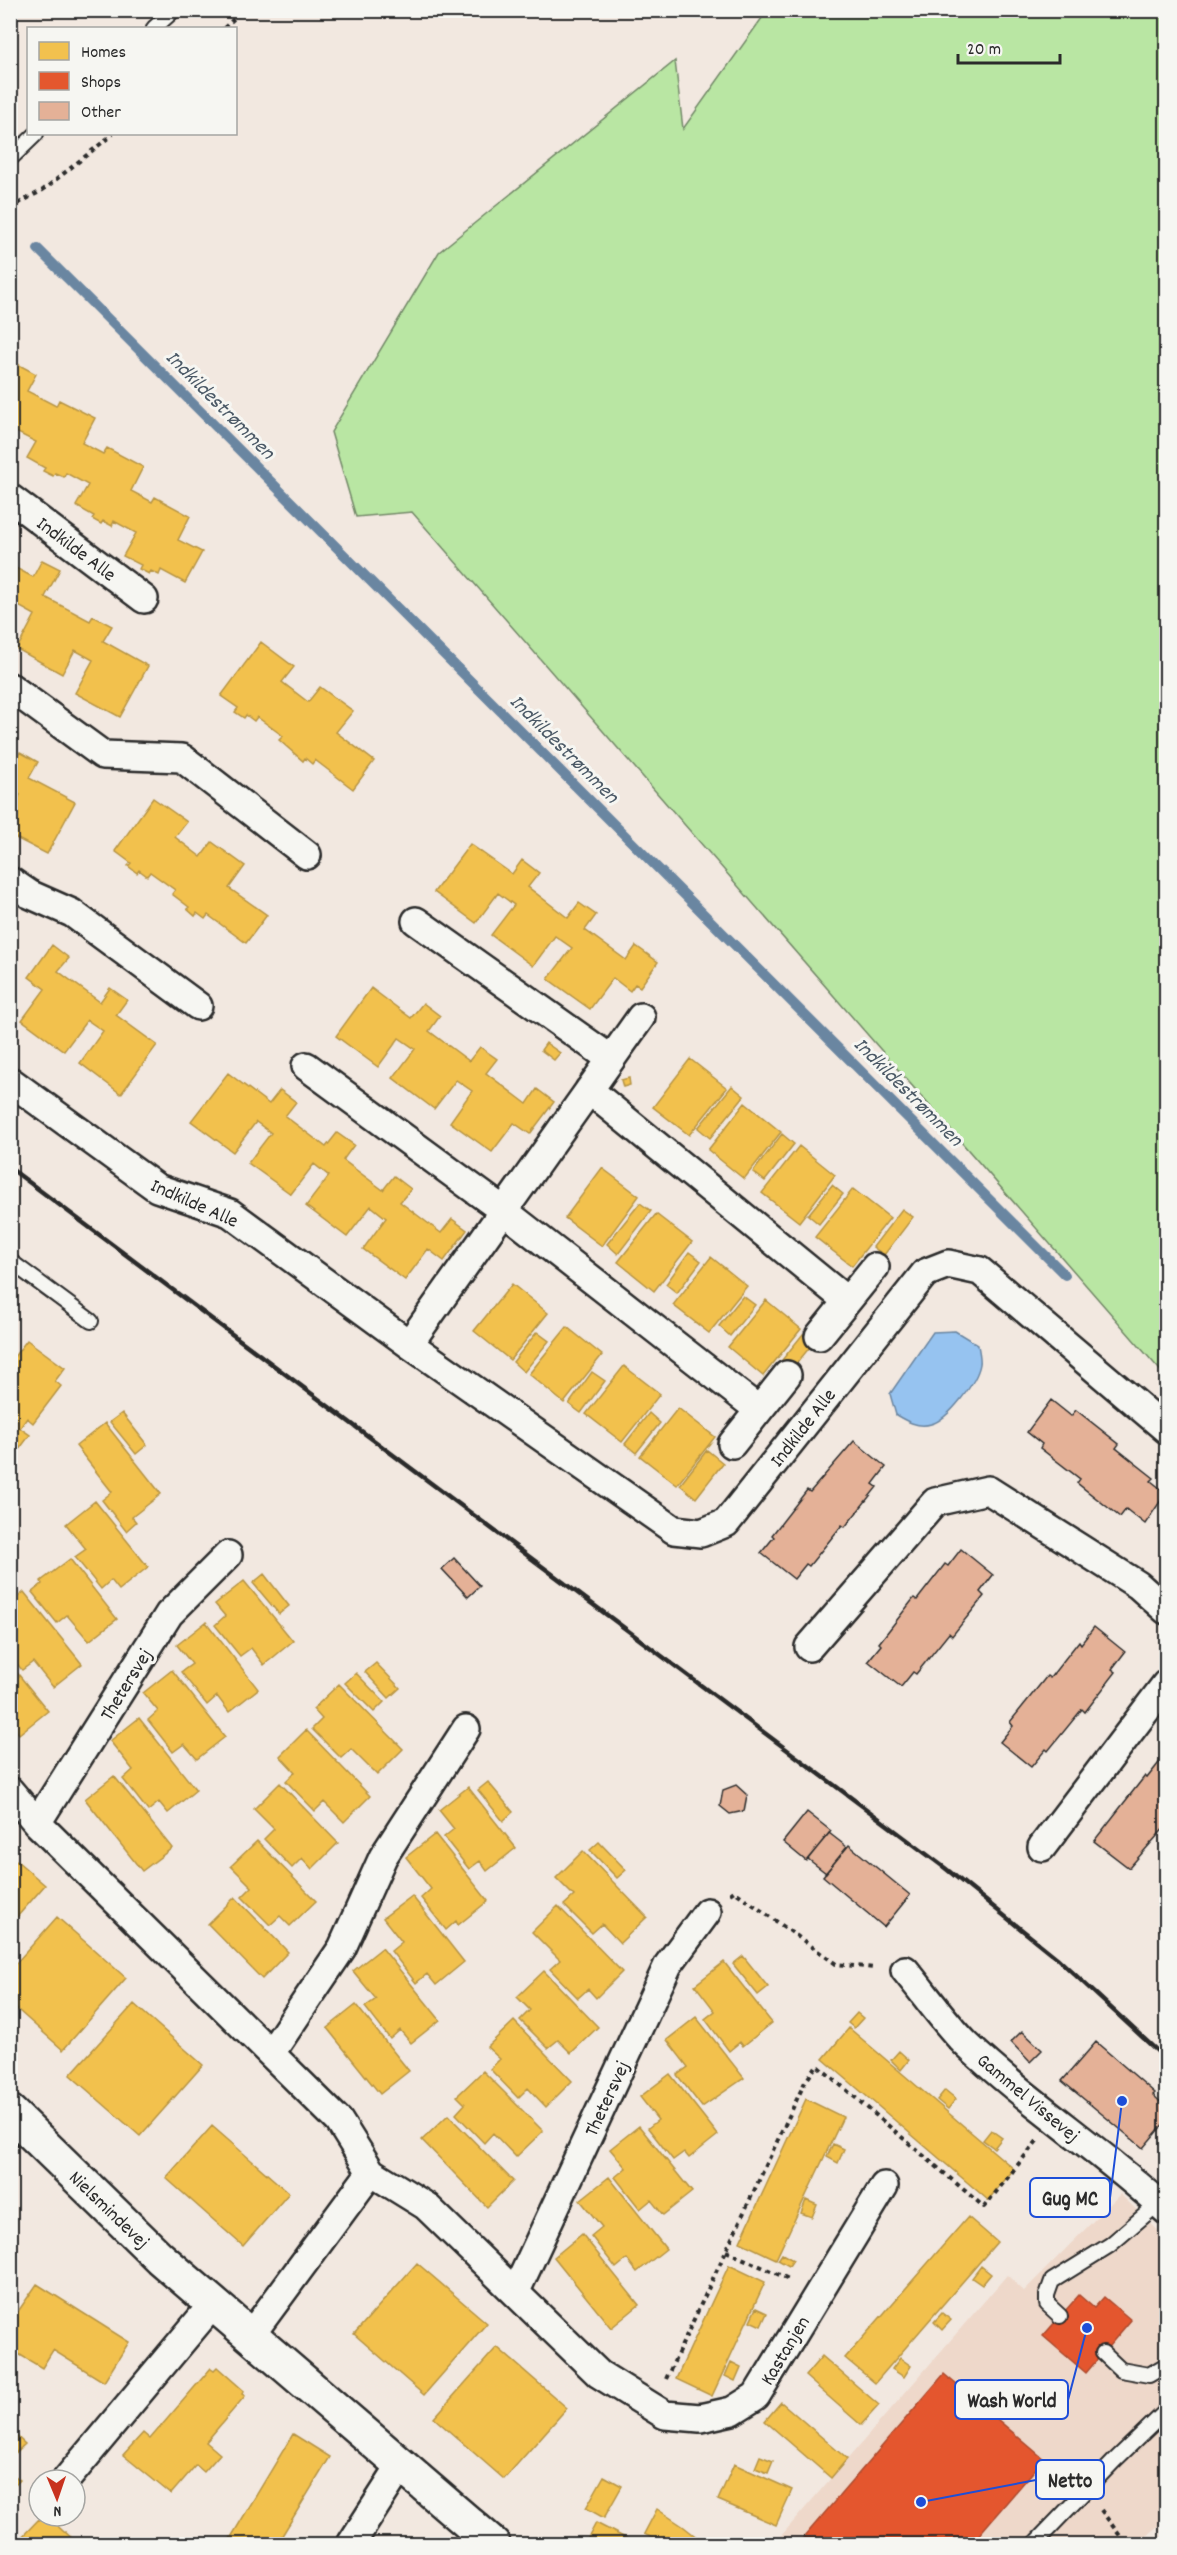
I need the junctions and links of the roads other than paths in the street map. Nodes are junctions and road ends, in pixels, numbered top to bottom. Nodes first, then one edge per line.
1 (174, 10) edge
2 (155, 27) edge
3 (35, 135) edge
4 (10, 159) edge
5 (10, 498) edge
6 (144, 598) dead end
7 (10, 687) edge
8 (307, 855) dead end
9 (10, 881) edge
10 (416, 921) dead end
11 (198, 1006) dead end
12 (641, 1017) dead end
13 (611, 1059) junction
14 (306, 1066) dead end
15 (10, 1081) edge
16 (589, 1090) junction
17 (504, 1211) junction
18 (10, 1261) edge
19 (875, 1267) dead end
20 (847, 1301) junction
21 (91, 1321) dead end
22 (819, 1336) dead end
23 (410, 1344) junction
24 (787, 1375) dead end
25 (759, 1410) junction
26 (1167, 1429) edge
27 (732, 1444) dead end
28 (228, 1555) dead end
29 (1167, 1610) edge
30 (809, 1647) dead end
31 (1167, 1684) edge
32 (466, 1729) dead end
33 (10, 1791) edge
34 (37, 1823) junction
35 (1042, 1846) dead end
36 (707, 1912) road end
37 (905, 1970) road end
38 (272, 2052) junction
39 (10, 2112) edge
40 (371, 2172) junction
41 (884, 2186) dead end
42 (1163, 2207) edge
43 (516, 2291) junction
44 (213, 2304) junction
45 (1060, 2316) dead end
46 (250, 2336) junction
47 (1103, 2353) dead end
48 (1167, 2365) edge
49 (1167, 2411) edge
50 (401, 2466) junction
51 (76, 2468) edge
52 (351, 2544) edge
53 (492, 2544) edge
54 (1034, 2544) edge

1 - 2 lane
3 - 4 lane
5 - 6 street, Indkilde Alle
7 - 8 street
9 - 11 street
10 - 13 street
12 - 13 street
13 - 16 street
14 - 17 street
15 - 23 street, Indkilde Alle
16 - 17 street
16 - 20 street
17 - 23 street
17 - 25 street
18 - 21 lane
19 - 20 street
20 - 22 street
23 - 26 street, Indkilde Alle
24 - 25 street
25 - 27 street
28 - 34 street, Thetersvej
29 - 30 street
31 - 35 street
32 - 38 street
33 - 34 street
34 - 38 street
36 - 43 street, Thetersvej
37 - 42 street, Gammel Vissevej
38 - 40 street
39 - 44 street, Nielsmindevej
40 - 43 street
40 - 46 street
41 - 43 street, Kastanjen
42 - 45 lane
44 - 46 street, Nielsmindevej
44 - 51 street
46 - 50 street, Nielsmindevej
47 - 48 lane
49 - 54 lane
50 - 52 street
50 - 53 street, Nielsmindevej

